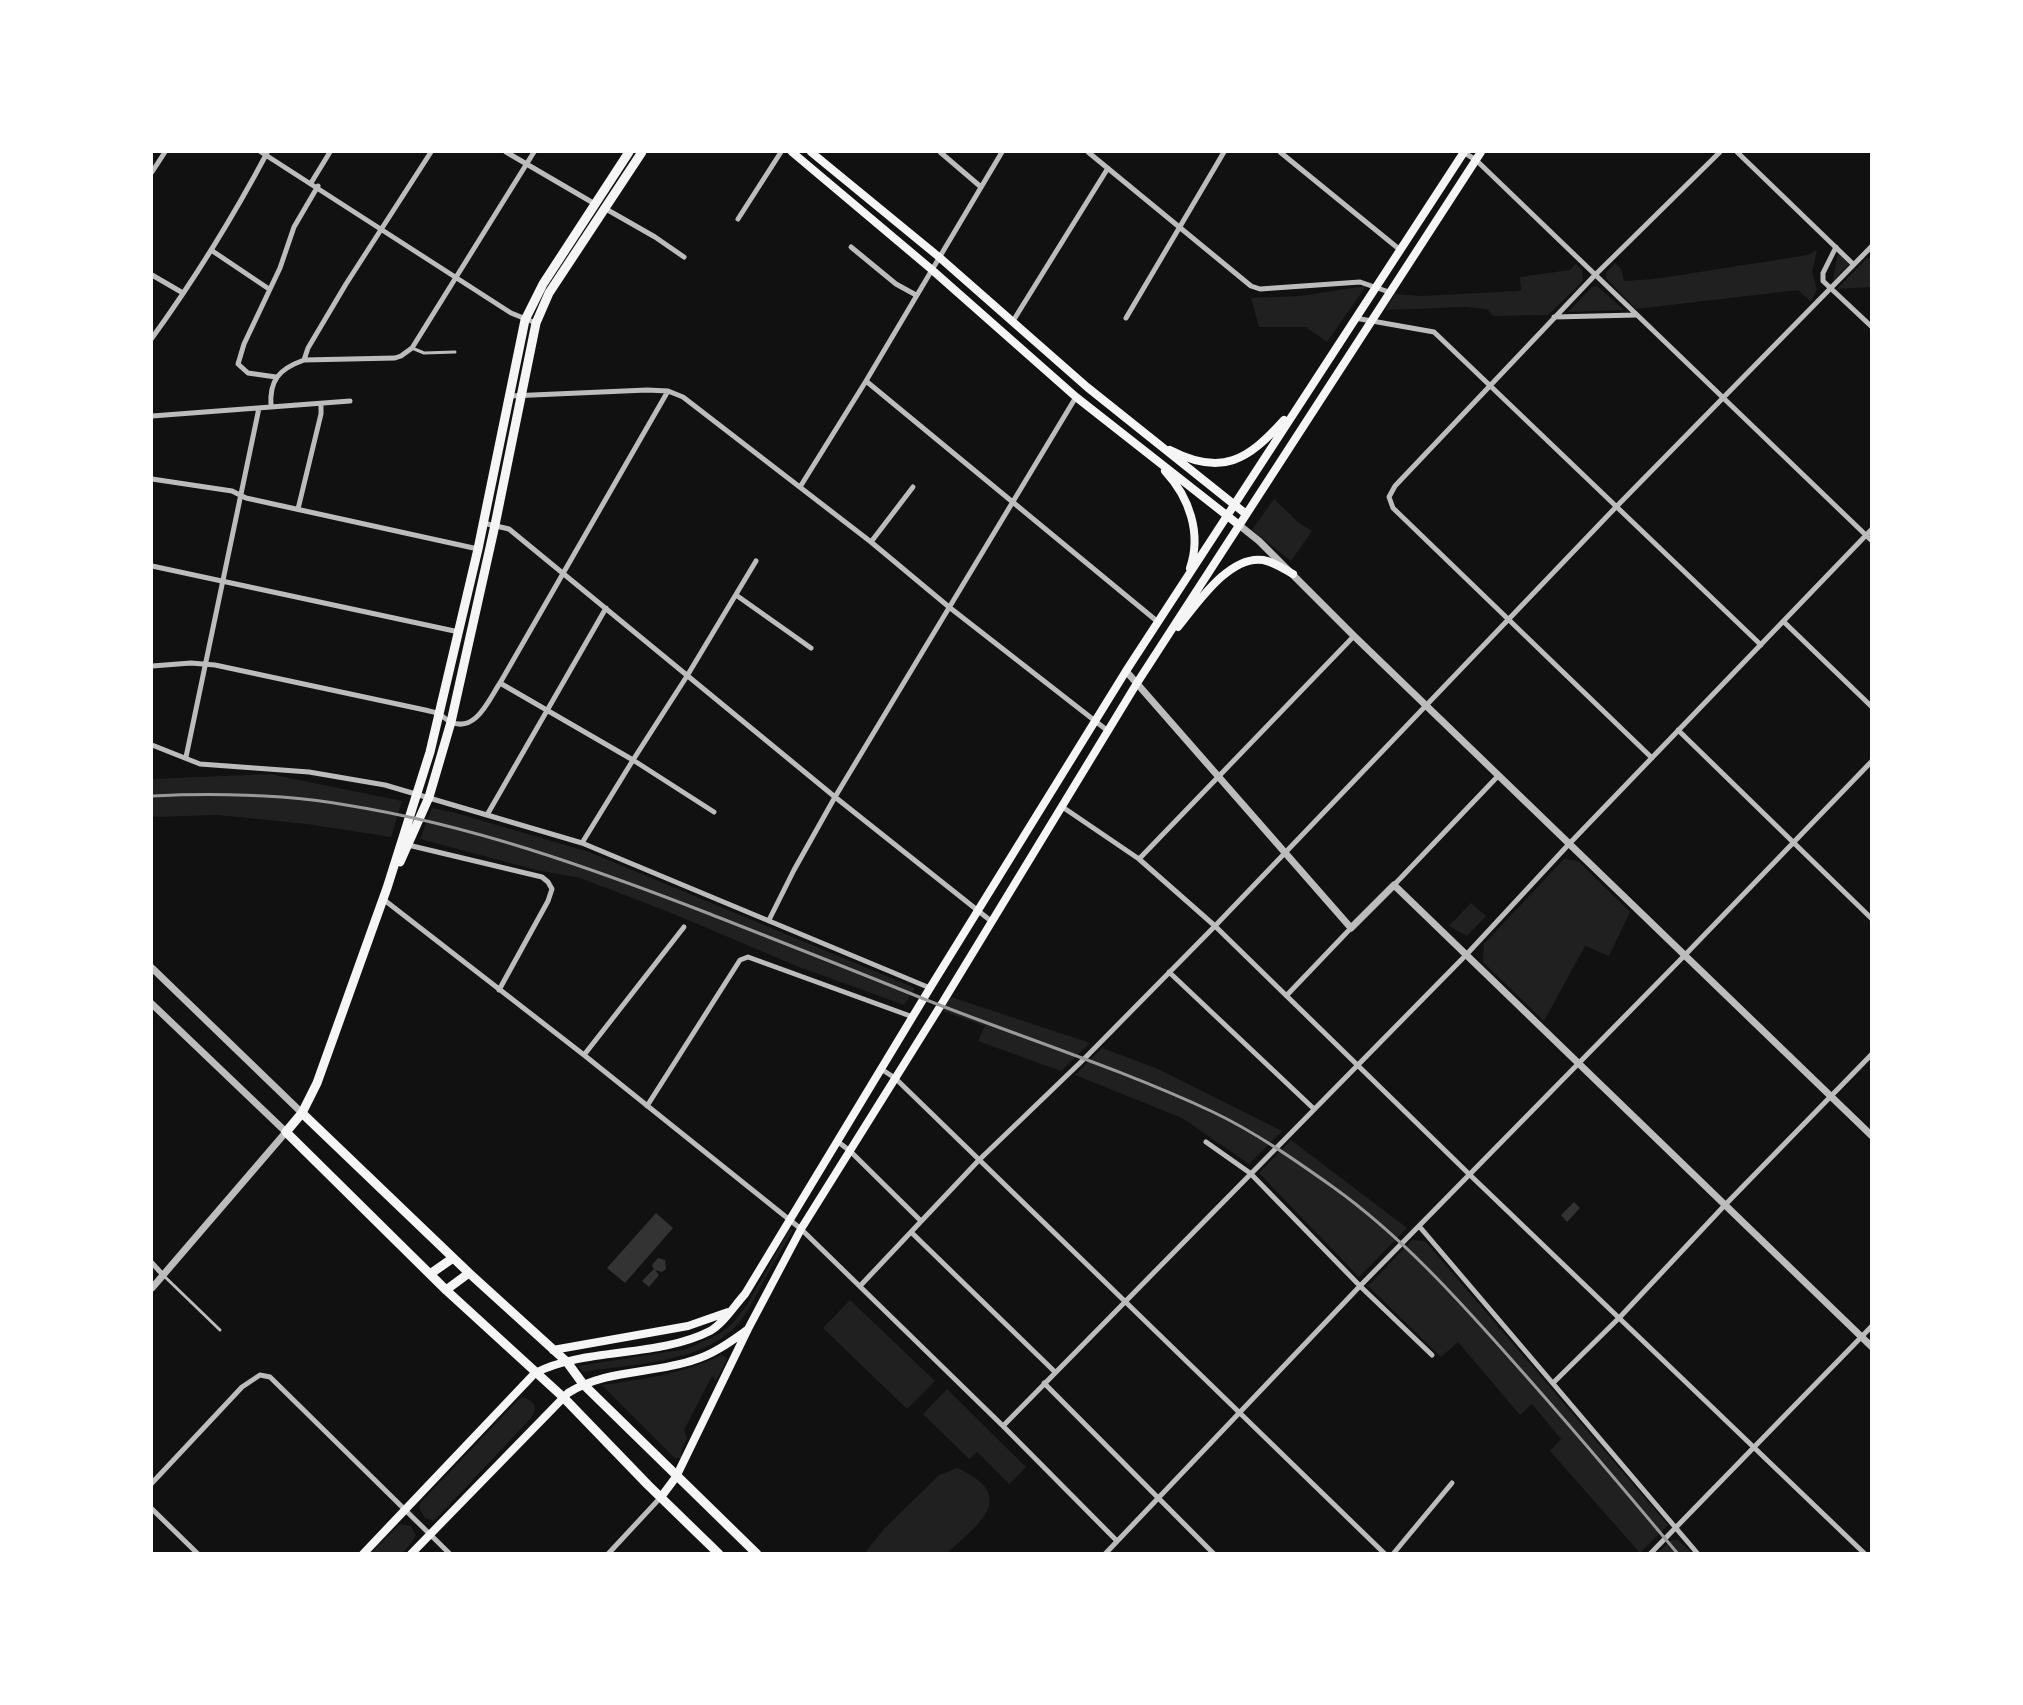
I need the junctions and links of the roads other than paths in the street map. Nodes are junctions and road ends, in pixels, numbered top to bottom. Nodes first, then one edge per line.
1 (165, 152) edge
2 (330, 152) edge
3 (431, 152) edge
4 (506, 152) edge
5 (534, 152) edge
6 (629, 152) edge
7 (642, 152) edge
8 (781, 152) edge
9 (792, 152) edge
10 (811, 152) edge
11 (940, 152) edge
12 (1002, 152) edge
13 (1088, 152) edge
14 (1224, 152) edge
15 (1280, 152) edge
16 (1464, 152) edge
17 (1481, 152) edge
18 (1720, 152) edge
19 (1737, 152) edge
20 (265, 153) edge
21 (1476, 160) junction
22 (526, 164) junction
23 (1108, 168) junction
24 (152, 172) edge
25 (311, 183) junction
26 (318, 186) junction
27 (981, 187) junction
28 (596, 204) junction
29 (606, 209) junction
30 (738, 219) dead end
31 (1180, 227) junction
32 (382, 228) junction
33 (1872, 246) edge
34 (851, 247) dead end
35 (1836, 247) junction
36 (1400, 249) junction
37 (211, 250) junction
38 (684, 257) dead end
39 (939, 257) junction
40 (1853, 264) junction
41 (931, 269) junction
42 (152, 275) edge
43 (1595, 275) junction
44 (456, 278) junction
45 (1376, 286) junction
46 (269, 289) junction
47 (1829, 289) junction
48 (1389, 292) junction
49 (183, 293) junction
50 (916, 295) junction
51 (1636, 315) junction
52 (1554, 317) junction
53 (1126, 318) dead end
54 (1355, 318) junction
55 (525, 320) junction
56 (1372, 320) junction
57 (1013, 321) junction
58 (536, 322) junction
59 (1872, 327) edge
60 (152, 338) edge
61 (412, 348) junction
62 (455, 352) dead end
63 (304, 360) junction
64 (276, 377) junction
65 (866, 381) junction
66 (1490, 386) junction
67 (668, 391) junction
68 (510, 396) junction
69 (521, 396) junction
70 (1076, 397) junction
71 (1722, 398) junction
72 (1303, 399) junction
73 (351, 401) dead end
74 (321, 404) junction
75 (271, 407) junction
76 (259, 408) junction
77 (152, 416) edge
78 (1153, 441) junction
79 (1143, 449) junction
80 (152, 479) edge
81 (800, 487) junction
82 (913, 487) dead end
83 (240, 495) junction
84 (1012, 502) junction
85 (1234, 505) junction
86 (1616, 507) junction
87 (298, 509) junction
88 (1246, 514) junction
89 (1227, 516) junction
90 (483, 523) junction
91 (495, 525) junction
92 (1239, 525) junction
93 (1872, 529) edge
94 (1865, 535) junction
95 (1872, 541) edge
96 (871, 542) junction
97 (478, 549) junction
98 (756, 561) dead end
99 (152, 566) edge
100 (562, 572) junction
101 (1293, 574) junction
102 (1187, 577) junction
103 (222, 581) junction
104 (736, 595) junction
105 (948, 607) junction
106 (606, 608) junction
107 (1508, 619) junction
108 (1158, 621) junction
109 (1784, 622) junction
110 (459, 632) junction
111 (1354, 636) junction
112 (1761, 645) junction
113 (812, 648) dead end
114 (1156, 653) junction
115 (205, 664) junction
116 (152, 666) edge
117 (1126, 670) junction
118 (687, 676) junction
119 (1137, 682) junction
120 (500, 683) junction
121 (1427, 705) junction
122 (1872, 707) edge
123 (546, 710) junction
124 (440, 714) junction
125 (1095, 722) junction
126 (451, 723) junction
127 (1108, 730) junction
128 (1678, 730) junction
129 (152, 745) edge
130 (186, 757) junction
131 (1652, 758) junction
132 (633, 760) junction
133 (1872, 761) edge
134 (1498, 776) junction
135 (1220, 777) junction
136 (417, 793) junction
137 (429, 797) junction
138 (836, 797) junction
139 (1061, 806) junction
140 (714, 812) dead end
141 (487, 815) junction
142 (1793, 842) junction
143 (582, 843) junction
144 (1569, 844) junction
145 (408, 845) junction
146 (1285, 852) junction
147 (1139, 859) junction
148 (1394, 885) junction
149 (387, 888) junction
150 (384, 899) junction
151 (978, 911) junction
152 (1872, 919) edge
153 (769, 920) junction
154 (992, 921) junction
155 (1215, 926) junction
156 (684, 927) dead end
157 (1351, 928) junction
158 (1466, 955) junction
159 (1684, 956) junction
160 (1169, 972) junction
161 (153, 974) edge
162 (930, 987) junction
163 (499, 990) junction
164 (1287, 995) junction
165 (152, 1004) edge
166 (913, 1017) junction
167 (1872, 1054) edge
168 (584, 1055) junction
169 (1578, 1063) junction
170 (1357, 1065) junction
171 (881, 1069) junction
172 (895, 1078) junction
173 (1830, 1097) junction
174 (647, 1106) junction
175 (1313, 1108) junction
176 (302, 1113) junction
177 (286, 1132) junction
178 (1872, 1136) edge
179 (837, 1142) junction
180 (1206, 1142) dead end
181 (850, 1151) junction
182 (979, 1160) junction
183 (1250, 1173) junction
184 (1470, 1175) junction
185 (1724, 1206) junction
186 (789, 1219) junction
187 (921, 1221) junction
188 (1419, 1226) junction
189 (801, 1229) junction
190 (911, 1232) junction
191 (453, 1258) junction
192 (152, 1263) edge
193 (469, 1273) junction
194 (430, 1274) junction
195 (163, 1275) junction
196 (860, 1286) junction
197 (1360, 1286) junction
198 (152, 1288) edge
199 (446, 1290) junction
200 (1124, 1301) junction
201 (732, 1310) junction
202 (1620, 1317) junction
203 (1872, 1326) edge
204 (748, 1329) junction
205 (220, 1330) dead end
206 (1861, 1337) junction
207 (1872, 1347) edge
208 (553, 1350) junction
209 (1432, 1355) dead end
210 (567, 1362) junction
211 (1055, 1372) junction
212 (535, 1373) junction
213 (583, 1383) junction
214 (1044, 1383) junction
215 (1553, 1383) junction
216 (562, 1397) junction
217 (1239, 1414) junction
218 (1003, 1426) junction
219 (1755, 1447) junction
220 (676, 1477) junction
221 (152, 1483) edge
222 (1452, 1483) dead end
223 (661, 1497) junction
224 (1158, 1498) junction
225 (152, 1509) edge
226 (405, 1510) junction
227 (1675, 1527) junction
228 (430, 1534) junction
229 (1117, 1541) junction
230 (198, 1554) edge
231 (363, 1554) edge
232 (411, 1554) edge
233 (450, 1554) edge
234 (608, 1554) edge
235 (719, 1554) edge
236 (757, 1554) edge
237 (1105, 1554) edge
238 (1214, 1554) edge
239 (1385, 1554) edge
240 (1393, 1554) edge
241 (1650, 1554) edge
242 (1698, 1554) edge
243 (1864, 1554) edge

1 - 24 street
2 - 25 street
3 - 32 street
4 - 22 street
5 - 22 street
6 - 28 main road
7 - 29 main road
8 - 30 street
9 - 41 main road
10 - 39 main road
11 - 27 street
12 - 27 street
13 - 23 street
14 - 31 street
15 - 36 street
16 - 21 street
16 - 36 main road
17 - 21 main road
18 - 43 street
19 - 35 street
20 - 25 street
20 - 37 street
21 - 43 street
21 - 48 main road
22 - 28 street
22 - 44 street
23 - 31 street
23 - 57 street
25 - 26 street
26 - 32 street
26 - 46 street
27 - 39 street
28 - 55 main road
29 - 38 street
29 - 58 main road
31 - 45 street
31 - 53 street
32 - 44 street
32 - 63 street
33 - 40 street
34 - 50 street
35 - 40 street
35 - 47 street
36 - 45 main road
37 - 46 street
37 - 49 street
39 - 41 street
39 - 57 main road
40 - 47 street
41 - 50 street
41 - 70 main road
42 - 49 street
43 - 51 street
43 - 52 street
44 - 55 street
44 - 61 street
45 - 48 street
45 - 54 main road
46 - 64 street
47 - 59 street
47 - 71 street
48 - 56 main road
49 - 60 street
50 - 65 street
51 - 52 street
51 - 71 street
52 - 66 street
54 - 56 street
54 - 72 main road
55 - 58 street
55 - 68 main road
56 - 66 street
56 - 88 main road
57 - 78 main road
58 - 69 main road
61 - 62 lane
61 - 63 street
63 - 64 street
64 - 75 street
65 - 81 street
65 - 84 street
66 - 86 street
66 - 107 street
67 - 69 street
67 - 81 street
67 - 100 street
68 - 69 street
68 - 90 main road
69 - 91 main road
70 - 79 main road
70 - 84 street
71 - 86 street
71 - 94 street
72 - 78 main road
72 - 85 main road
73 - 74 street
74 - 75 street
74 - 87 street
75 - 76 street
76 - 77 street
76 - 83 street
78 - 85 main road
79 - 89 main road
79 - 102 main road
80 - 83 street
81 - 96 street
82 - 96 street
83 - 87 street
83 - 103 street
84 - 105 street
84 - 108 street
85 - 88 main road
85 - 89 main road
86 - 107 street
86 - 112 street
87 - 97 street
88 - 92 main road
89 - 92 main road
89 - 102 main road
90 - 91 street
90 - 97 main road
91 - 100 street
91 - 126 main road
92 - 101 street
92 - 114 main road
93 - 94 street
94 - 95 street
94 - 109 street
96 - 105 street
97 - 110 main road
98 - 104 street
99 - 103 street
100 - 106 street
100 - 120 street
101 - 111 street
101 - 114 main road
102 - 108 main road
103 - 110 street
103 - 115 street
104 - 113 street
104 - 118 street
105 - 125 street
105 - 138 street
106 - 118 street
106 - 123 street
107 - 121 street
107 - 131 street
108 - 117 main road
109 - 112 street
109 - 122 street
110 - 124 main road
111 - 121 street
111 - 135 street
112 - 128 street
114 - 119 main road
115 - 116 street
115 - 124 street
115 - 130 street
117 - 119 street
117 - 125 main road
118 - 132 street
118 - 138 street
119 - 127 main road
119 - 135 street
120 - 123 street
120 - 126 street
121 - 134 street
121 - 146 street
123 - 132 street
123 - 141 street
124 - 126 street
124 - 136 main road
125 - 127 street
125 - 151 main road
126 - 137 main road
127 - 139 main road
128 - 131 street
128 - 142 street
129 - 130 street
130 - 136 street
131 - 144 street
132 - 140 street
132 - 143 street
133 - 142 street
134 - 144 street
134 - 148 street
135 - 146 street
135 - 147 street
136 - 137 street
136 - 149 main road
137 - 141 street
137 - 145 main road
138 - 151 street
138 - 153 street
139 - 147 street
139 - 154 main road
141 - 143 street
142 - 152 street
142 - 159 street
143 - 153 street
144 - 158 street
144 - 159 street
145 - 149 main road
145 - 163 street
146 - 155 street
146 - 157 street
147 - 155 street
148 - 157 street
148 - 158 street
149 - 150 main road
150 - 163 street
150 - 176 main road
151 - 154 street
151 - 162 main road
153 - 162 street
154 - 172 main road
155 - 160 street
155 - 164 street
156 - 168 street
157 - 164 street
158 - 169 street
158 - 170 street
159 - 169 street
159 - 173 street
160 - 175 street
160 - 182 street
161 - 176 street
162 - 166 main road
163 - 168 street
164 - 170 street
165 - 177 street
166 - 171 main road
166 - 174 street
167 - 173 street
168 - 174 street
169 - 184 street
169 - 185 street
170 - 175 street
170 - 184 street
171 - 172 street
171 - 179 main road
172 - 181 main road
172 - 182 street
173 - 178 street
173 - 185 street
174 - 186 street
175 - 183 street
176 - 177 main road
176 - 191 main road
177 - 194 main road
177 - 195 street
179 - 181 street
179 - 186 main road
180 - 183 street
181 - 187 street
181 - 189 main road
182 - 187 street
182 - 200 street
183 - 197 street
183 - 200 street
184 - 188 street
184 - 202 street
185 - 202 street
185 - 206 street
186 - 189 street
186 - 201 main road
187 - 190 street
188 - 197 street
188 - 215 street
189 - 196 street
189 - 204 main road
190 - 196 street
190 - 211 street
191 - 193 main road
191 - 194 main road
192 - 195 street
193 - 199 main road
193 - 208 main road
194 - 199 main road
195 - 198 street
195 - 205 lane
196 - 218 street
197 - 209 street
197 - 217 street
199 - 212 main road
200 - 211 street
200 - 217 street
201 - 208 main road
201 - 210 main road
202 - 215 street
202 - 219 street
203 - 206 street
204 - 213 main road
204 - 220 main road
206 - 207 street
206 - 219 street
208 - 210 main road
210 - 212 main road
210 - 213 main road
211 - 214 street
212 - 216 main road
212 - 226 main road
213 - 216 main road
213 - 220 main road
214 - 218 street
214 - 224 street
215 - 227 street
216 - 223 main road
216 - 228 main road
217 - 224 street
217 - 239 street
218 - 229 street
219 - 227 street
219 - 243 street
220 - 223 main road
220 - 236 main road
221 - 226 street
222 - 240 street
223 - 234 street
223 - 235 main road
224 - 229 street
224 - 238 street
225 - 230 street
226 - 228 street
226 - 231 main road
227 - 241 street
227 - 242 street
228 - 232 main road
228 - 233 street
229 - 237 street

